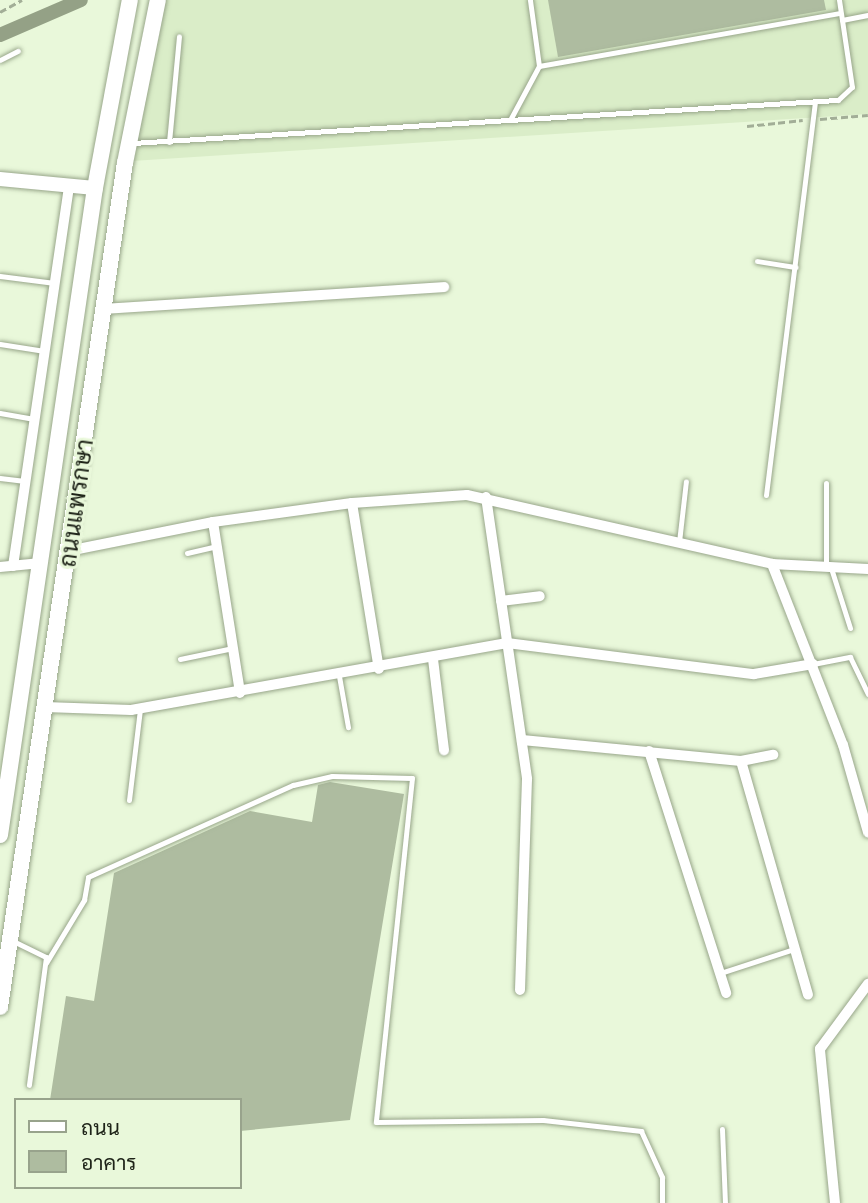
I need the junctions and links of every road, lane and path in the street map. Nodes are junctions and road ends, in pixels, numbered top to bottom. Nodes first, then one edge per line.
1 (22, 0) edge
2 (158, 0) edge
3 (530, 0) edge
4 (838, 0) edge
5 (129, 4) edge
6 (0, 12) edge
7 (868, 15) edge
8 (841, 16) junction
9 (180, 36) dead end
10 (18, 51) dead end
11 (0, 61) edge
12 (539, 66) junction
13 (815, 101) junction
14 (510, 120) junction
15 (169, 142) junction
16 (129, 143) junction
17 (0, 179) edge
18 (69, 187) junction
19 (95, 188) junction
20 (757, 261) dead end
21 (796, 267) junction
22 (0, 276) edge
23 (55, 283) junction
24 (444, 287) dead end
25 (104, 309) junction
26 (0, 344) edge
27 (44, 351) junction
28 (0, 413) edge
29 (35, 419) junction
30 (0, 478) edge
31 (26, 481) junction
32 (686, 481) dead end
33 (826, 483) dead end
34 (766, 495) dead end
35 (486, 496) junction
36 (352, 503) junction
37 (213, 522) junction
38 (679, 542) junction
39 (217, 546) junction
40 (68, 551) junction
41 (187, 553) dead end
42 (41, 563) junction
43 (772, 564) junction
44 (13, 566) junction
45 (0, 567) edge
46 (829, 568) junction
47 (868, 569) edge
48 (540, 596) dead end
49 (501, 601) junction
50 (850, 628) dead end
51 (508, 643) junction
52 (233, 648) junction
53 (180, 659) dead end
54 (433, 659) junction
55 (813, 664) junction
56 (379, 669) junction
57 (339, 676) junction
58 (240, 694) junction
59 (868, 694) edge
60 (45, 707) junction
61 (140, 709) junction
62 (348, 726) dead end
63 (522, 740) junction
64 (444, 750) dead end
65 (649, 751) junction
66 (773, 755) dead end
67 (741, 761) junction
68 (129, 800) dead end
69 (868, 832) edge
70 (0, 835) edge
71 (5, 939) edge
72 (794, 949) junction
73 (46, 963) junction
74 (720, 973) junction
75 (868, 984) edge
76 (520, 990) dead end
77 (726, 993) dead end
78 (808, 995) dead end
79 (0, 1007) edge
80 (29, 1085) dead end
81 (722, 1129) dead end
82 (662, 1203) edge
83 (724, 1203) edge
84 (835, 1203) edge

1 - 6 path
2 - 16 main road, ถนนแพรกษา
3 - 12 lane
4 - 8 lane
5 - 19 main road, ถนนแพรกษา
7 - 8 lane
8 - 12 lane
8 - 13 lane
9 - 15 lane
10 - 11 lane
12 - 14 lane
13 - 14 lane
13 - 21 lane
14 - 15 lane
15 - 16 lane
16 - 25 main road, ถนนแพรกษา
17 - 18 street
18 - 19 street
18 - 23 street
19 - 42 main road, ถนนแพรกษา
20 - 21 lane
21 - 34 lane
22 - 23 lane
23 - 27 street
24 - 25 street
25 - 40 main road, ถนนแพรกษา
26 - 27 lane
27 - 29 street
28 - 29 lane
29 - 31 street
30 - 31 lane
31 - 44 street
32 - 38 lane
33 - 46 lane
35 - 36 street
35 - 38 street
35 - 49 street
36 - 37 street
36 - 56 street
37 - 39 street
37 - 40 street
38 - 43 street
39 - 41 lane
39 - 52 street
40 - 60 main road, ถนนแพรกษา
42 - 44 street
42 - 70 main road, ถนนแพรกษา
43 - 46 street
43 - 55 street
44 - 45 street
46 - 47 street
46 - 50 lane
48 - 49 street
49 - 51 street
51 - 54 street
51 - 55 street
51 - 63 street
52 - 53 lane
52 - 58 street
54 - 56 street
54 - 64 street
55 - 59 lane
55 - 69 street
56 - 57 street
57 - 58 street
57 - 62 lane
58 - 61 street
60 - 61 street
60 - 71 main road, ถนนแพรกษา
61 - 68 lane
63 - 65 street
63 - 76 street
65 - 67 street
65 - 74 street
66 - 67 street
67 - 72 street
71 - 73 lane
71 - 79 main road, ถนนแพรกษา
72 - 74 lane
72 - 78 street
73 - 80 lane
73 - 82 lane
74 - 77 street
75 - 84 street
81 - 83 lane

